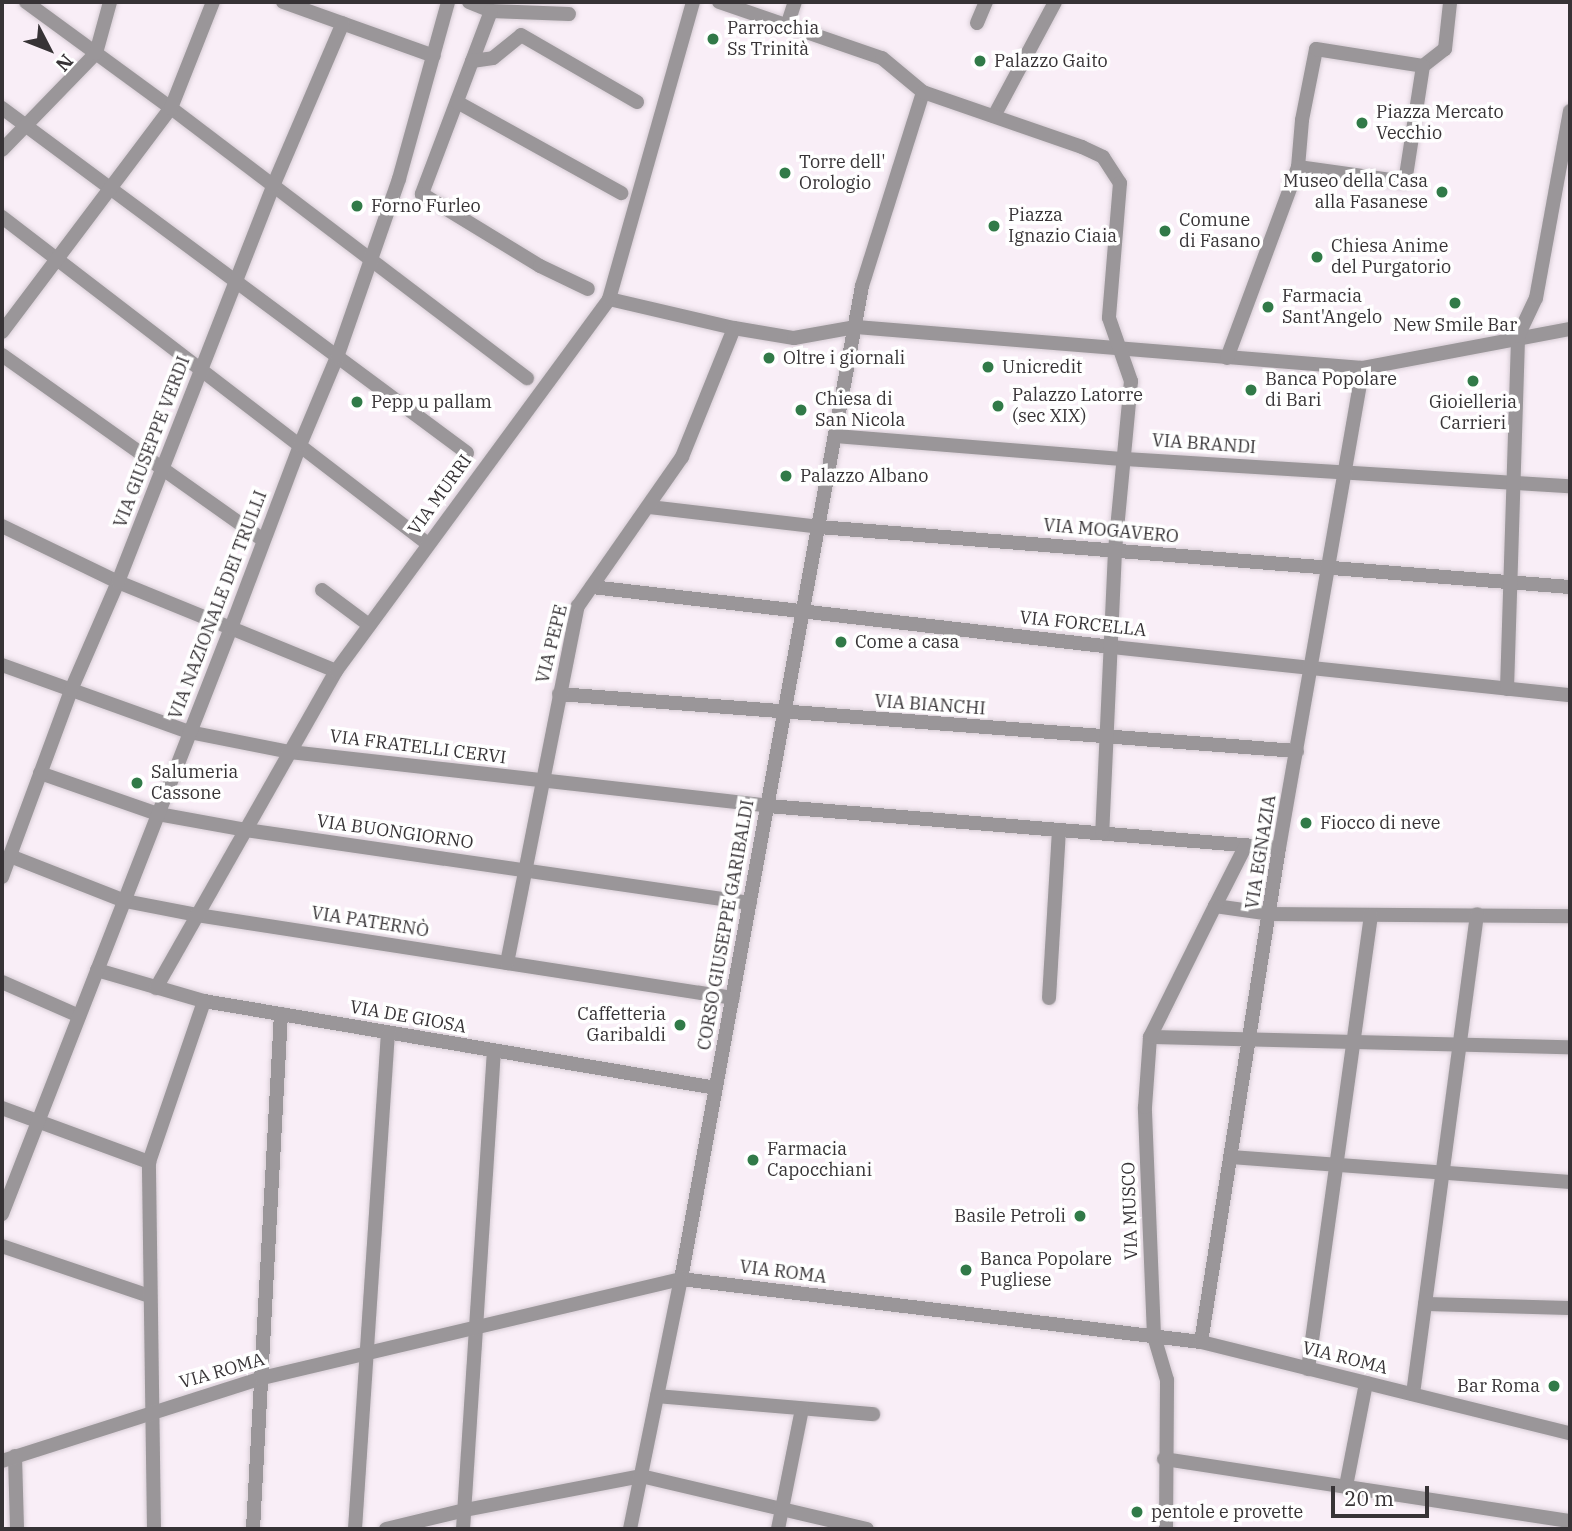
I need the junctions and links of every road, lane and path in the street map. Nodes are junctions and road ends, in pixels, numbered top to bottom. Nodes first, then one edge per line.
1 (26, 2) edge
2 (110, 2) edge
3 (213, 2) edge
4 (283, 2) edge
5 (448, 2) edge
6 (469, 2) edge
7 (693, 2) edge
8 (719, 2) edge
9 (795, 2) edge
10 (986, 2) edge
11 (1055, 2) edge
12 (1450, 4) dead end
13 (491, 11) junction
14 (569, 14) dead end
15 (343, 23) junction
16 (977, 23) dead end
17 (787, 26) junction
18 (96, 53) junction
19 (434, 56) junction
20 (472, 61) junction
21 (1423, 66) junction
22 (923, 92) junction
23 (457, 102) junction
24 (637, 102) dead end
25 (2, 107) edge
26 (171, 108) junction
27 (1570, 111) edge
28 (994, 116) junction
29 (26, 125) junction
30 (2, 149) edge
31 (1297, 167) junction
32 (273, 186) junction
33 (111, 188) junction
34 (621, 193) dead end
35 (2, 218) edge
36 (57, 259) junction
37 (370, 261) junction
38 (236, 282) junction
39 (588, 289) dead end
40 (609, 299) junction
41 (856, 327) junction
42 (734, 328) junction
43 (1570, 329) edge
44 (2, 332) edge
45 (1518, 336) junction
46 (1119, 348) junction
47 (2, 355) edge
48 (337, 357) junction
49 (1227, 358) junction
50 (1363, 368) junction
51 (201, 370) junction
52 (527, 378) dead end
53 (836, 436) junction
54 (300, 445) junction
55 (467, 453) dead end
56 (1124, 459) junction
57 (162, 470) junction
58 (1347, 472) junction
59 (1514, 482) junction
60 (1570, 486) edge
61 (650, 507) junction
62 (2, 526) edge
63 (819, 527) junction
64 (263, 540) junction
65 (428, 544) junction
66 (1115, 551) junction
67 (1329, 568) junction
68 (118, 582) junction
69 (1511, 582) junction
70 (592, 587) junction
71 (1570, 587) edge
72 (322, 590) dead end
73 (803, 613) junction
74 (369, 625) junction
75 (231, 628) junction
76 (1112, 647) junction
77 (2, 665) edge
78 (1312, 668) junction
79 (336, 671) junction
80 (1507, 689) junction
81 (71, 690) junction
82 (559, 694) junction
83 (1570, 695) edge
84 (785, 713) junction
85 (189, 732) junction
86 (1107, 738) junction
87 (290, 751) junction
88 (1297, 751) junction
89 (40, 773) junction
90 (542, 781) junction
91 (768, 806) junction
92 (158, 814) junction
93 (246, 830) junction
94 (1059, 830) junction
95 (1102, 833) junction
96 (1246, 845) junction
97 (1279, 848) junction
98 (10, 856) junction
99 (524, 870) junction
100 (2, 877) edge
101 (125, 901) junction
102 (750, 903) junction
103 (1215, 905) junction
104 (1271, 914) junction
105 (197, 915) junction
106 (1371, 915) junction
107 (1477, 915) junction
108 (1570, 916) edge
109 (507, 963) junction
110 (97, 970) junction
111 (2, 982) edge
112 (156, 988) junction
113 (733, 998) junction
114 (1049, 998) dead end
115 (204, 1001) junction
116 (281, 1014) junction
117 (79, 1016) junction
118 (388, 1034) junction
119 (1150, 1037) junction
120 (1251, 1038) junction
121 (1353, 1042) junction
122 (1460, 1044) junction
123 (1570, 1047) edge
124 (494, 1052) junction
125 (716, 1088) junction
126 (2, 1108) edge
127 (38, 1121) junction
128 (1231, 1157) junction
129 (149, 1162) junction
130 (1336, 1165) junction
131 (1443, 1172) junction
132 (1570, 1182) edge
133 (2, 1214) edge
134 (2, 1247) edge
135 (681, 1279) junction
136 (150, 1296) junction
137 (1425, 1304) junction
138 (1570, 1308) edge
139 (478, 1327) junction
140 (1154, 1336) junction
141 (1201, 1342) junction
142 (366, 1354) junction
143 (1308, 1368) junction
144 (262, 1378) junction
145 (1366, 1383) junction
146 (1413, 1394) junction
147 (657, 1396) junction
148 (802, 1409) junction
149 (152, 1412) junction
150 (873, 1414) dead end
151 (1570, 1433) edge
152 (8, 1459) edge
153 (1164, 1459) junction
154 (641, 1476) junction
155 (1346, 1486) junction
156 (782, 1509) junction
157 (464, 1510) junction
158 (1570, 1521) edge
159 (17, 1529) edge
160 (154, 1529) edge
161 (253, 1529) edge
162 (355, 1529) edge
163 (386, 1529) edge
164 (463, 1529) edge
165 (630, 1529) edge
166 (778, 1529) edge
167 (867, 1529) edge
168 (1166, 1529) edge

1 - 18 street
2 - 18 street
3 - 26 street
4 - 15 street
5 - 19 street, VIA NAZIONALE DEI TRULLI
6 - 13 street
7 - 40 street, VIA MURRI
8 - 17 street
9 - 17 street
10 - 16 street
11 - 28 street
12 - 21 street
13 - 14 street
13 - 20 street
15 - 19 street
15 - 32 street, VIA GIUSEPPE VERDI
17 - 22 street
18 - 26 street
18 - 29 street
19 - 37 street, VIA NAZIONALE DEI TRULLI
20 - 23 street
20 - 24 street
21 - 31 street
21 - 31 street
22 - 28 street
22 - 41 street
23 - 34 street
23 - 39 street
25 - 29 street
26 - 32 street
26 - 33 street
27 - 45 street
28 - 46 street
29 - 30 street
29 - 33 street
31 - 49 street
32 - 37 street
32 - 38 street, VIA GIUSEPPE VERDI
33 - 36 street
33 - 38 street
35 - 36 street
36 - 44 street
36 - 51 street
37 - 48 street, VIA NAZIONALE DEI TRULLI
37 - 52 street
38 - 48 street
38 - 51 street, VIA GIUSEPPE VERDI
40 - 42 street
40 - 65 street, VIA MURRI
41 - 42 street
41 - 46 street
41 - 53 street, CORSO GIUSEPPE GARIBALDI
42 - 61 street, VIA PEPE
43 - 45 street
45 - 50 street
45 - 59 street
46 - 49 street
46 - 56 street
47 - 57 street
48 - 54 street, VIA NAZIONALE DEI TRULLI
48 - 55 street
49 - 50 street
50 - 58 street, VIA EGNAZIA
51 - 54 street
51 - 57 street, VIA GIUSEPPE VERDI
53 - 56 street, VIA BRANDI
53 - 63 street, CORSO GIUSEPPE GARIBALDI
54 - 64 street, VIA NAZIONALE DEI TRULLI
54 - 65 street
56 - 58 street, VIA BRANDI
56 - 66 street
57 - 64 street
57 - 68 street, VIA GIUSEPPE VERDI
58 - 59 street, VIA BRANDI
58 - 67 street, VIA EGNAZIA
59 - 60 street, VIA BRANDI
59 - 69 street
61 - 63 street, VIA MOGAVERO
61 - 70 street, VIA PEPE
62 - 68 street
63 - 66 street, VIA MOGAVERO
63 - 73 street, CORSO GIUSEPPE GARIBALDI
64 - 75 street, VIA NAZIONALE DEI TRULLI
65 - 74 street, VIA MURRI
66 - 67 street, VIA MOGAVERO
66 - 76 street
67 - 69 street, VIA MOGAVERO
67 - 78 street, VIA EGNAZIA
68 - 75 street
68 - 81 street, VIA GIUSEPPE VERDI
69 - 71 street, VIA MOGAVERO
69 - 80 street
70 - 73 street, VIA FORCELLA
70 - 82 street, VIA PEPE
72 - 74 street
73 - 76 street, VIA FORCELLA
73 - 84 street, CORSO GIUSEPPE GARIBALDI
74 - 79 street, VIA MURRI
75 - 79 street
75 - 85 street, VIA NAZIONALE DEI TRULLI
76 - 78 street, VIA FORCELLA
76 - 86 street
77 - 81 street, VIA FRATELLI CERVI
78 - 80 street, VIA FORCELLA
78 - 88 street, VIA EGNAZIA
79 - 87 street, VIA MURRI
80 - 83 street, VIA FORCELLA
81 - 85 street, VIA FRATELLI CERVI
81 - 89 street, VIA GIUSEPPE VERDI
82 - 84 street, VIA BIANCHI
82 - 90 street, VIA PEPE
84 - 86 street, VIA BIANCHI
84 - 91 street, CORSO GIUSEPPE GARIBALDI
85 - 87 street, VIA FRATELLI CERVI
85 - 92 street, VIA NAZIONALE DEI TRULLI
86 - 88 street, VIA BIANCHI
86 - 95 street
87 - 90 street, VIA FRATELLI CERVI
87 - 93 street, VIA MURRI
88 - 97 street, VIA EGNAZIA
89 - 92 street, VIA BUONGIORNO
89 - 98 street, VIA GIUSEPPE VERDI
90 - 91 street, VIA FRATELLI CERVI
90 - 99 street, VIA PEPE
91 - 94 street, VIA FRATELLI CERVI
91 - 102 street, CORSO GIUSEPPE GARIBALDI
92 - 93 street, VIA BUONGIORNO
92 - 101 street, VIA NAZIONALE DEI TRULLI
93 - 99 street, VIA BUONGIORNO
93 - 105 street, VIA MURRI
94 - 95 street, VIA FRATELLI CERVI
94 - 114 street
95 - 96 street, VIA FRATELLI CERVI
96 - 97 street, VIA FRATELLI CERVI
96 - 103 street, VIA MUSCO
97 - 104 street, VIA EGNAZIA
98 - 100 street, VIA GIUSEPPE VERDI
98 - 101 street, VIA PATERNÒ
99 - 102 street, VIA BUONGIORNO
99 - 109 street, VIA PEPE
101 - 105 street, VIA PATERNÒ
101 - 110 street, VIA NAZIONALE DEI TRULLI
102 - 113 street, CORSO GIUSEPPE GARIBALDI
103 - 104 street
103 - 119 street, VIA MUSCO
104 - 106 street
104 - 120 street, VIA EGNAZIA
105 - 109 street, VIA PATERNÒ
105 - 112 street, VIA MURRI
106 - 107 street
106 - 121 street
107 - 108 street
107 - 122 street
109 - 113 street, VIA PATERNÒ
110 - 112 street, VIA DE GIOSA
110 - 117 street, VIA NAZIONALE DEI TRULLI
111 - 117 street
112 - 115 street, VIA DE GIOSA
113 - 125 street, CORSO GIUSEPPE GARIBALDI
115 - 116 street, VIA DE GIOSA
115 - 129 street
116 - 118 street, VIA DE GIOSA
116 - 144 street
117 - 127 street, VIA NAZIONALE DEI TRULLI
118 - 124 street, VIA DE GIOSA
118 - 142 street
119 - 120 street
119 - 140 street, VIA MUSCO
120 - 121 street
120 - 128 street, VIA EGNAZIA
121 - 122 street
121 - 130 street
122 - 123 street
122 - 131 street
124 - 125 street, VIA DE GIOSA
124 - 139 street
125 - 135 street, CORSO GIUSEPPE GARIBALDI
126 - 127 street
127 - 129 street
127 - 133 street, VIA NAZIONALE DEI TRULLI
128 - 130 street
128 - 141 street, VIA EGNAZIA
129 - 136 street
130 - 131 street
130 - 143 street
131 - 132 street
131 - 137 street
134 - 136 street
135 - 139 street, VIA ROMA
135 - 140 street, VIA ROMA
135 - 147 street, CORSO GIUSEPPE GARIBALDI
136 - 149 street
137 - 138 street
137 - 146 street
139 - 142 street, VIA ROMA
139 - 157 street
140 - 141 street, VIA ROMA
140 - 153 street, VIA MUSCO
141 - 143 street, VIA ROMA
142 - 144 street, VIA ROMA
142 - 162 street
143 - 145 street, VIA ROMA
144 - 149 street, VIA ROMA
144 - 161 street
145 - 146 street, VIA ROMA
145 - 155 street
146 - 151 street, VIA ROMA
147 - 148 street
147 - 154 street, CORSO GIUSEPPE GARIBALDI
148 - 150 street
148 - 156 street
149 - 152 street, VIA ROMA
149 - 160 street
152 - 159 street
153 - 155 street
153 - 168 street, VIA MUSCO
154 - 156 street
154 - 157 street
154 - 165 street, CORSO GIUSEPPE GARIBALDI
155 - 158 street
156 - 166 street
156 - 167 street
157 - 163 street
157 - 164 street

